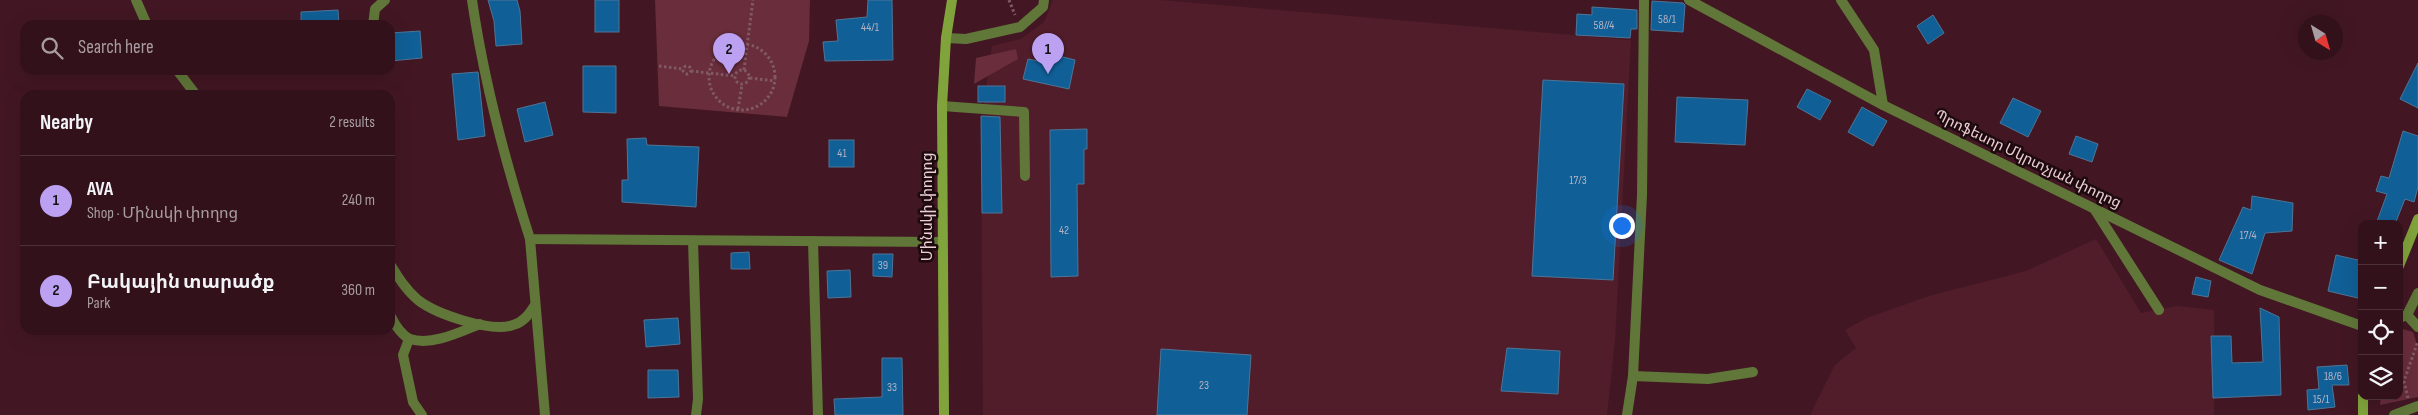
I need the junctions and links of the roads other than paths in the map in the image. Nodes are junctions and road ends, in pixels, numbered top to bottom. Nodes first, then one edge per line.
1 (136, 0) edge
2 (385, 0) edge
3 (472, 0) edge
4 (952, 0) edge
5 (1044, 0) edge
6 (1644, 0) edge
7 (1689, 0) edge
8 (1841, 0) edge
9 (145, 20) edge
10 (374, 20) edge
11 (946, 38) junction
12 (181, 75) edge
13 (192, 90) edge
14 (1883, 105) junction
15 (942, 106) junction
16 (1025, 176) dead end
17 (2095, 209) junction
18 (2418, 218) edge
19 (530, 240) junction
20 (693, 241) junction
21 (813, 241) junction
22 (941, 242) junction
23 (2399, 265) edge
24 (395, 272) edge
25 (2418, 294) edge
26 (535, 305) junction
27 (2159, 310) dead end
28 (2403, 317) edge
29 (395, 324) edge
30 (480, 324) junction
31 (2358, 325) edge
32 (2418, 327) edge
33 (409, 339) junction
34 (1753, 372) dead end
35 (1633, 376) junction
36 (2363, 400) edge
37 (2415, 407) edge
38 (422, 415) edge
39 (545, 415) edge
40 (696, 415) edge
41 (818, 415) edge
42 (944, 415) edge
43 (1628, 415) edge
44 (2363, 415) edge
45 (2394, 415) edge

1 - 9 street
2 - 10 street
3 - 19 street
4 - 11 main road, Մինսկի փողոց
5 - 11 street
6 - 35 street
7 - 14 street, Պրոֆեսոր Մկրտչյան փողոց
8 - 14 street
11 - 15 main road, Մինսկի փողոց
12 - 13 street
14 - 17 street, Պրոֆեսոր Մկրտչյան փողոց
15 - 16 street
15 - 22 main road, Մինսկի փողոց
17 - 27 street
17 - 31 street, Պրոֆեսոր Մկրտչյան փողոց
18 - 23 main road
19 - 20 street
19 - 26 street
20 - 21 street
20 - 40 street
21 - 22 street
21 - 41 street
22 - 42 main road, Մինսկի փողոց
24 - 30 street
25 - 28 street
26 - 30 street
26 - 39 street
28 - 32 street
29 - 33 street
30 - 33 street
33 - 38 street
34 - 35 street
35 - 43 street
36 - 44 main road
37 - 45 street

